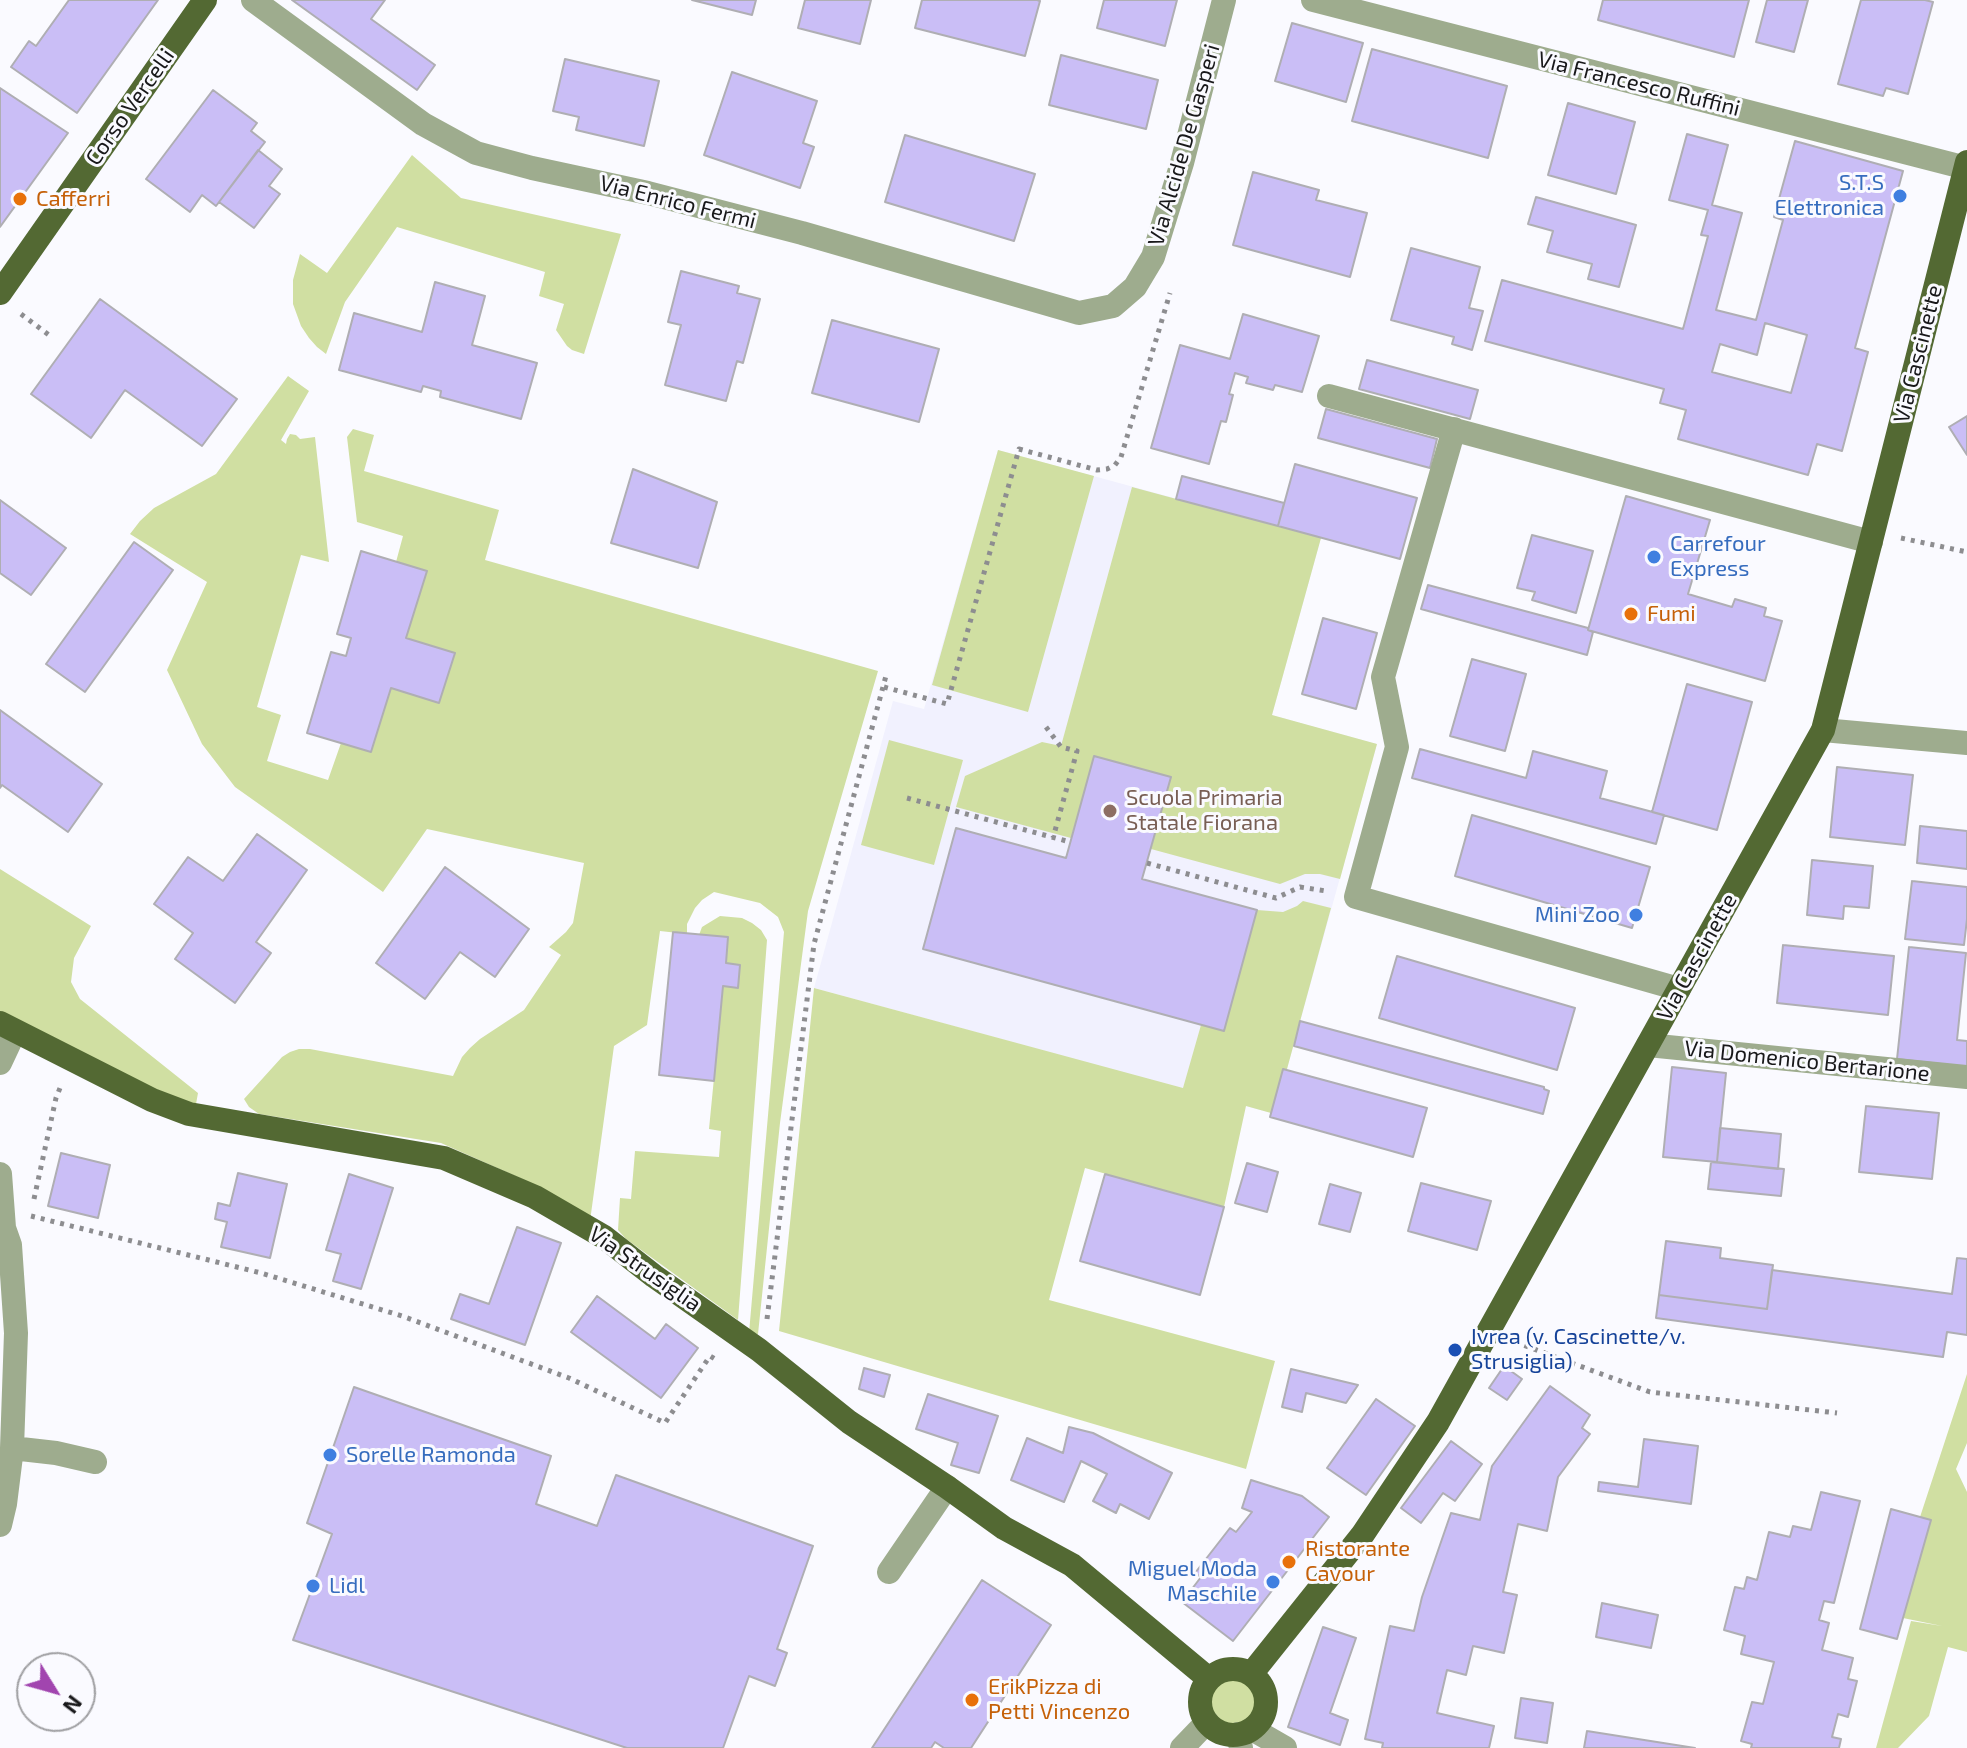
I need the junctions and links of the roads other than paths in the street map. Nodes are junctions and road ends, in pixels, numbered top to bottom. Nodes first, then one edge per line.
1 (205, 0) edge
2 (253, 0) edge
3 (1224, 0) edge
4 (1313, 0) edge
5 (1966, 165) edge
6 (1135, 287) joint
7 (6, 301) edge
8 (1329, 396) dead end
9 (1454, 429) junction
10 (1872, 537) junction
11 (1823, 730) junction
12 (1967, 743) edge
13 (1679, 989) junction
14 (8, 1027) edge
15 (1648, 1045) junction
16 (0, 1063) edge
17 (1967, 1077) edge
18 (0, 1174) edge
19 (5, 1242) edge
20 (12, 1448) junction
21 (95, 1462) dead end
22 (947, 1487) junction
23 (0, 1525) edge
24 (889, 1572) dead end
25 (1252, 1673) junction
26 (1209, 1679) junction
27 (1207, 1722) junction
28 (1244, 1737) edge
29 (1182, 1748) edge
30 (1285, 1748) edge

1 - 7 main road, Corso Vercelli
2 - 6 street, Via Enrico Fermi
3 - 6 street, Via Alcide De Gasperi
4 - 5 street, Via Francesco Ruffini
5 - 10 main road, Via Cascinette
8 - 9 street
9 - 10 street
9 - 13 street
10 - 11 main road, Via Cascinette
11 - 12 street
11 - 13 main road, Via Cascinette
13 - 15 main road, Via Cascinette
14 - 16 street
14 - 22 main road, Via Strusiglia
15 - 17 street, Via Domenico Bertarione
15 - 25 main road, Via Cascinette
18 - 19 street
19 - 20 street
20 - 21 street
20 - 23 street
22 - 24 street
22 - 26 main road, Via Strusiglia
25 - 26 main road
25 - 28 main road
26 - 27 main road
27 - 28 main road
27 - 29 street
28 - 30 street

